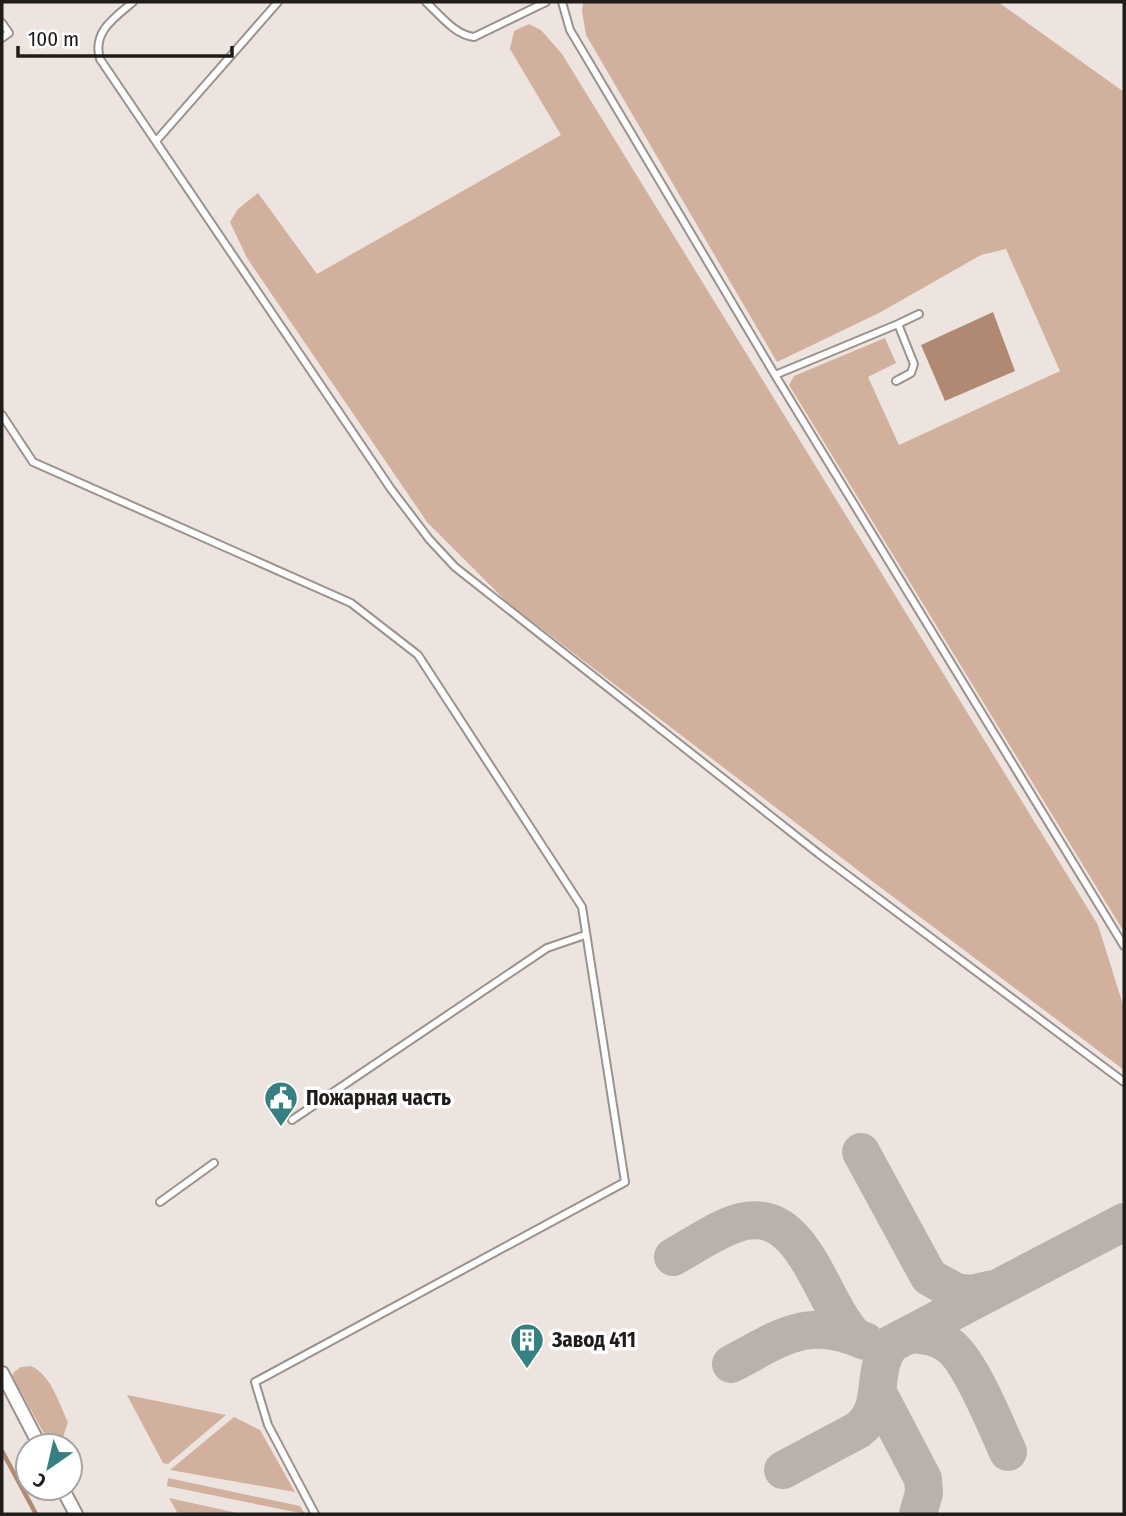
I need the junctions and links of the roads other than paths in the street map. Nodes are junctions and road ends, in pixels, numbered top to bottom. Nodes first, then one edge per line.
1 (133, 2) edge
2 (278, 2) edge
3 (426, 2) edge
4 (546, 2) edge
5 (562, 2) edge
6 (2, 23) edge
7 (2, 38) edge
8 (157, 140) junction
9 (919, 314) dead end
10 (898, 324) junction
11 (775, 375) junction
12 (895, 381) dead end
13 (2, 415) edge
14 (585, 935) junction
15 (1124, 946) edge
16 (1124, 1082) edge
17 (292, 1120) dead end
18 (214, 1163) dead end
19 (160, 1202) dead end
20 (2, 1373) edge
21 (33, 1432) edge
22 (315, 1514) edge

1 - 8 lane
2 - 8 lane
3 - 4 lane
5 - 11 lane
6 - 7 lane
8 - 16 lane
9 - 10 lane
10 - 11 lane
10 - 12 lane
11 - 15 lane
13 - 14 lane
14 - 17 lane
14 - 22 lane
18 - 19 lane
20 - 21 street

